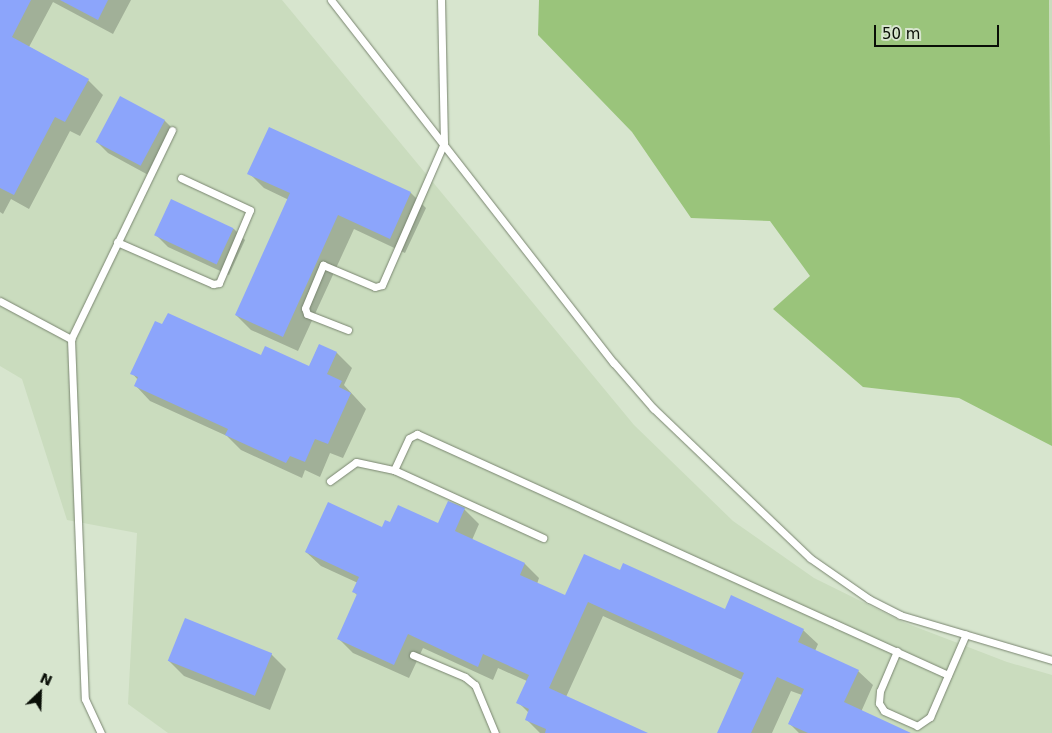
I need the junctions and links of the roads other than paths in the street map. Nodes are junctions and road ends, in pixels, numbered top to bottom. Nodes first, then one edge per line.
1 (331, 0) edge
2 (441, 0) edge
3 (172, 130) dead end
4 (444, 143) junction
5 (181, 178) dead end
6 (117, 242) junction
7 (0, 301) edge
8 (348, 330) dead end
9 (71, 339) junction
10 (394, 470) junction
11 (330, 481) dead end
12 (543, 538) dead end
13 (966, 634) junction
14 (897, 651) junction
15 (413, 654) dead end
16 (1052, 660) edge
17 (948, 675) junction
18 (101, 733) edge
19 (495, 733) edge

1 - 4 lane
2 - 4 lane
3 - 6 lane
4 - 8 lane
4 - 13 lane
5 - 6 lane
6 - 9 lane
7 - 9 lane
9 - 18 lane
10 - 11 lane
10 - 12 lane
10 - 14 lane
13 - 16 lane
13 - 17 lane
14 - 17 lane
14 - 17 lane
15 - 19 lane

